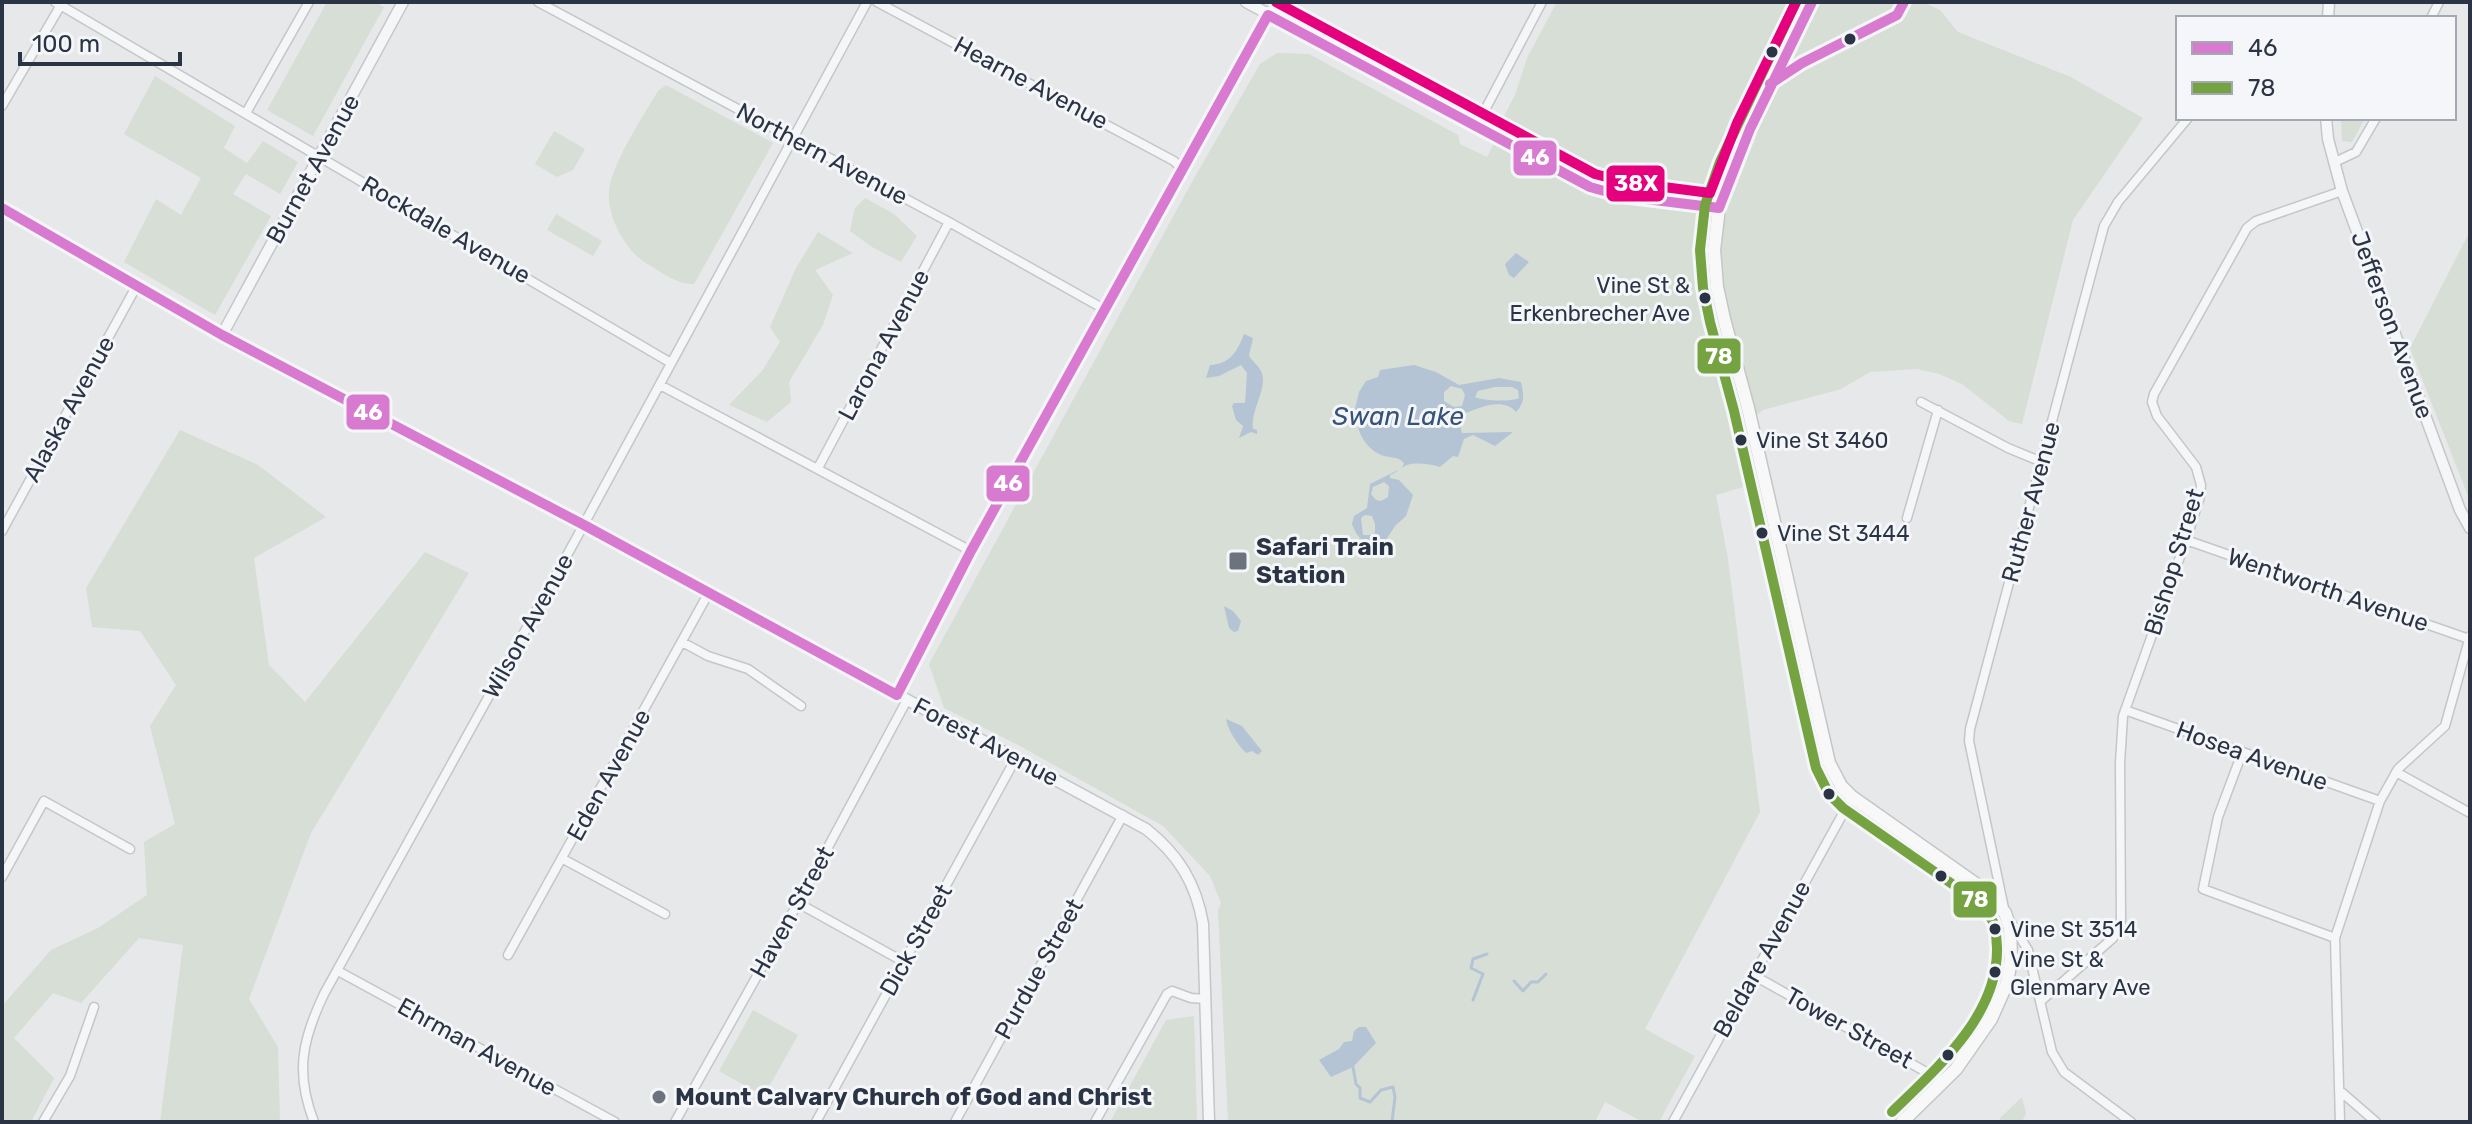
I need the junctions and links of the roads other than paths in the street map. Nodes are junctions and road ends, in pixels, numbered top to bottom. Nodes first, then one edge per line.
1 (309, 2) edge
2 (403, 2) edge
3 (538, 2) edge
4 (867, 2) edge
5 (877, 2) edge
6 (1246, 2) edge
7 (1542, 2) edge
8 (1812, 2) edge
9 (59, 3) edge
10 (1268, 15) junction
11 (2, 106) edge
12 (246, 113) junction
13 (2186, 120) edge
14 (2326, 120) edge
15 (2375, 120) edge
16 (1476, 127) junction
17 (792, 139) junction
18 (320, 156) junction
19 (2335, 162) junction
20 (1182, 169) junction
21 (2342, 191) junction
22 (2, 208) edge
23 (1719, 208) junction
24 (949, 222) junction
25 (136, 287) junction
26 (1104, 309) junction
27 (222, 335) junction
28 (671, 363) junction
29 (660, 385) junction
30 (1921, 402) dead end
31 (1938, 410) junction
32 (2042, 462) junction
33 (818, 468) junction
34 (1907, 518) dead end
35 (584, 525) junction
36 (2470, 528) edge
37 (2, 531) edge
38 (2186, 540) junction
39 (971, 551) junction
40 (708, 594) junction
41 (2470, 638) edge
42 (682, 642) junction
43 (902, 698) junction
44 (801, 706) dead end
45 (2125, 710) junction
46 (2242, 753) junction
47 (1016, 758) junction
48 (2396, 772) junction
49 (1852, 797) junction
50 (2380, 801) junction
51 (2470, 813) edge
52 (1123, 815) junction
53 (130, 849) dead end
54 (563, 859) junction
55 (2, 877) edge
56 (798, 903) junction
57 (2005, 913) junction
58 (665, 914) dead end
59 (2335, 938) junction
60 (508, 955) dead end
61 (904, 962) junction
62 (338, 971) junction
63 (1753, 975) junction
64 (1206, 999) junction
65 (2042, 1000) junction
66 (94, 1007) dead end
67 (1944, 1082) junction
68 (2339, 1090) junction
69 (43, 1122) edge
70 (314, 1122) edge
71 (615, 1122) edge
72 (675, 1122) edge
73 (816, 1122) edge
74 (955, 1122) edge
75 (1095, 1122) edge
76 (1209, 1122) edge
77 (1673, 1122) edge
78 (1902, 1122) edge
79 (2131, 1122) edge
80 (2340, 1122) edge
81 (2376, 1122) edge

1 - 12 street
2 - 18 street, Burnet Avenue
3 - 17 street, Northern Avenue
4 - 17 street, Wilson Avenue
5 - 20 street, Hearne Avenue
6 - 10 street
7 - 16 street
8 - 23 main road
9 - 11 street
9 - 12 street, Rockdale Avenue
10 - 16 street
10 - 20 street, Haven Street
12 - 18 street, Rockdale Avenue
13 - 32 street, Ruther Avenue
14 - 19 street, Jefferson Avenue
15 - 19 street
16 - 23 street
17 - 24 street, Northern Avenue
17 - 28 street, Wilson Avenue
18 - 27 street, Burnet Avenue
18 - 28 street, Rockdale Avenue
19 - 21 street, Jefferson Avenue
20 - 26 street, Haven Street
21 - 36 street, Jefferson Avenue
21 - 38 street, Bishop Street
22 - 25 street, Forest Avenue
23 - 49 main road
24 - 26 street, Northern Avenue
24 - 33 street, Larona Avenue
25 - 27 street, Forest Avenue
25 - 37 street, Alaska Avenue
26 - 39 street, Haven Street
27 - 35 street, Forest Avenue
28 - 29 street, Wilson Avenue
29 - 33 street
29 - 35 street, Wilson Avenue
30 - 31 street
31 - 32 street
31 - 34 street
32 - 57 street, Ruther Avenue
33 - 39 street
35 - 40 street, Forest Avenue
35 - 62 street, Wilson Avenue
38 - 41 street, Wentworth Avenue
38 - 45 street, Bishop Street
39 - 43 street, Haven Street
40 - 42 street, Eden Avenue
40 - 43 street, Forest Avenue
41 - 48 street
42 - 44 street
42 - 54 street, Eden Avenue
43 - 47 street, Forest Avenue
43 - 56 street, Haven Street
45 - 46 street, Hosea Avenue
45 - 65 street, Bishop Street
46 - 50 street, Hosea Avenue
46 - 59 street
47 - 52 street, Forest Avenue
47 - 61 street, Dick Street
48 - 50 street
48 - 51 street
49 - 57 main road
49 - 63 street, Beldare Avenue
50 - 59 street
52 - 64 street, Forest Avenue
52 - 74 street, Purdue Street
53 - 55 street
54 - 58 street
54 - 60 street, Eden Avenue
56 - 61 street
56 - 72 street, Haven Street
57 - 65 street, Ruther Avenue
57 - 67 main road
59 - 68 street
61 - 73 street, Dick Street
62 - 70 street, Wilson Avenue
62 - 71 street, Ehrman Avenue
63 - 67 street, Tower Street
63 - 77 street, Beldare Avenue
64 - 75 street
64 - 76 street, Forest Avenue
65 - 79 street, Ruther Avenue
66 - 69 street
67 - 78 main road
68 - 80 street
68 - 81 street

